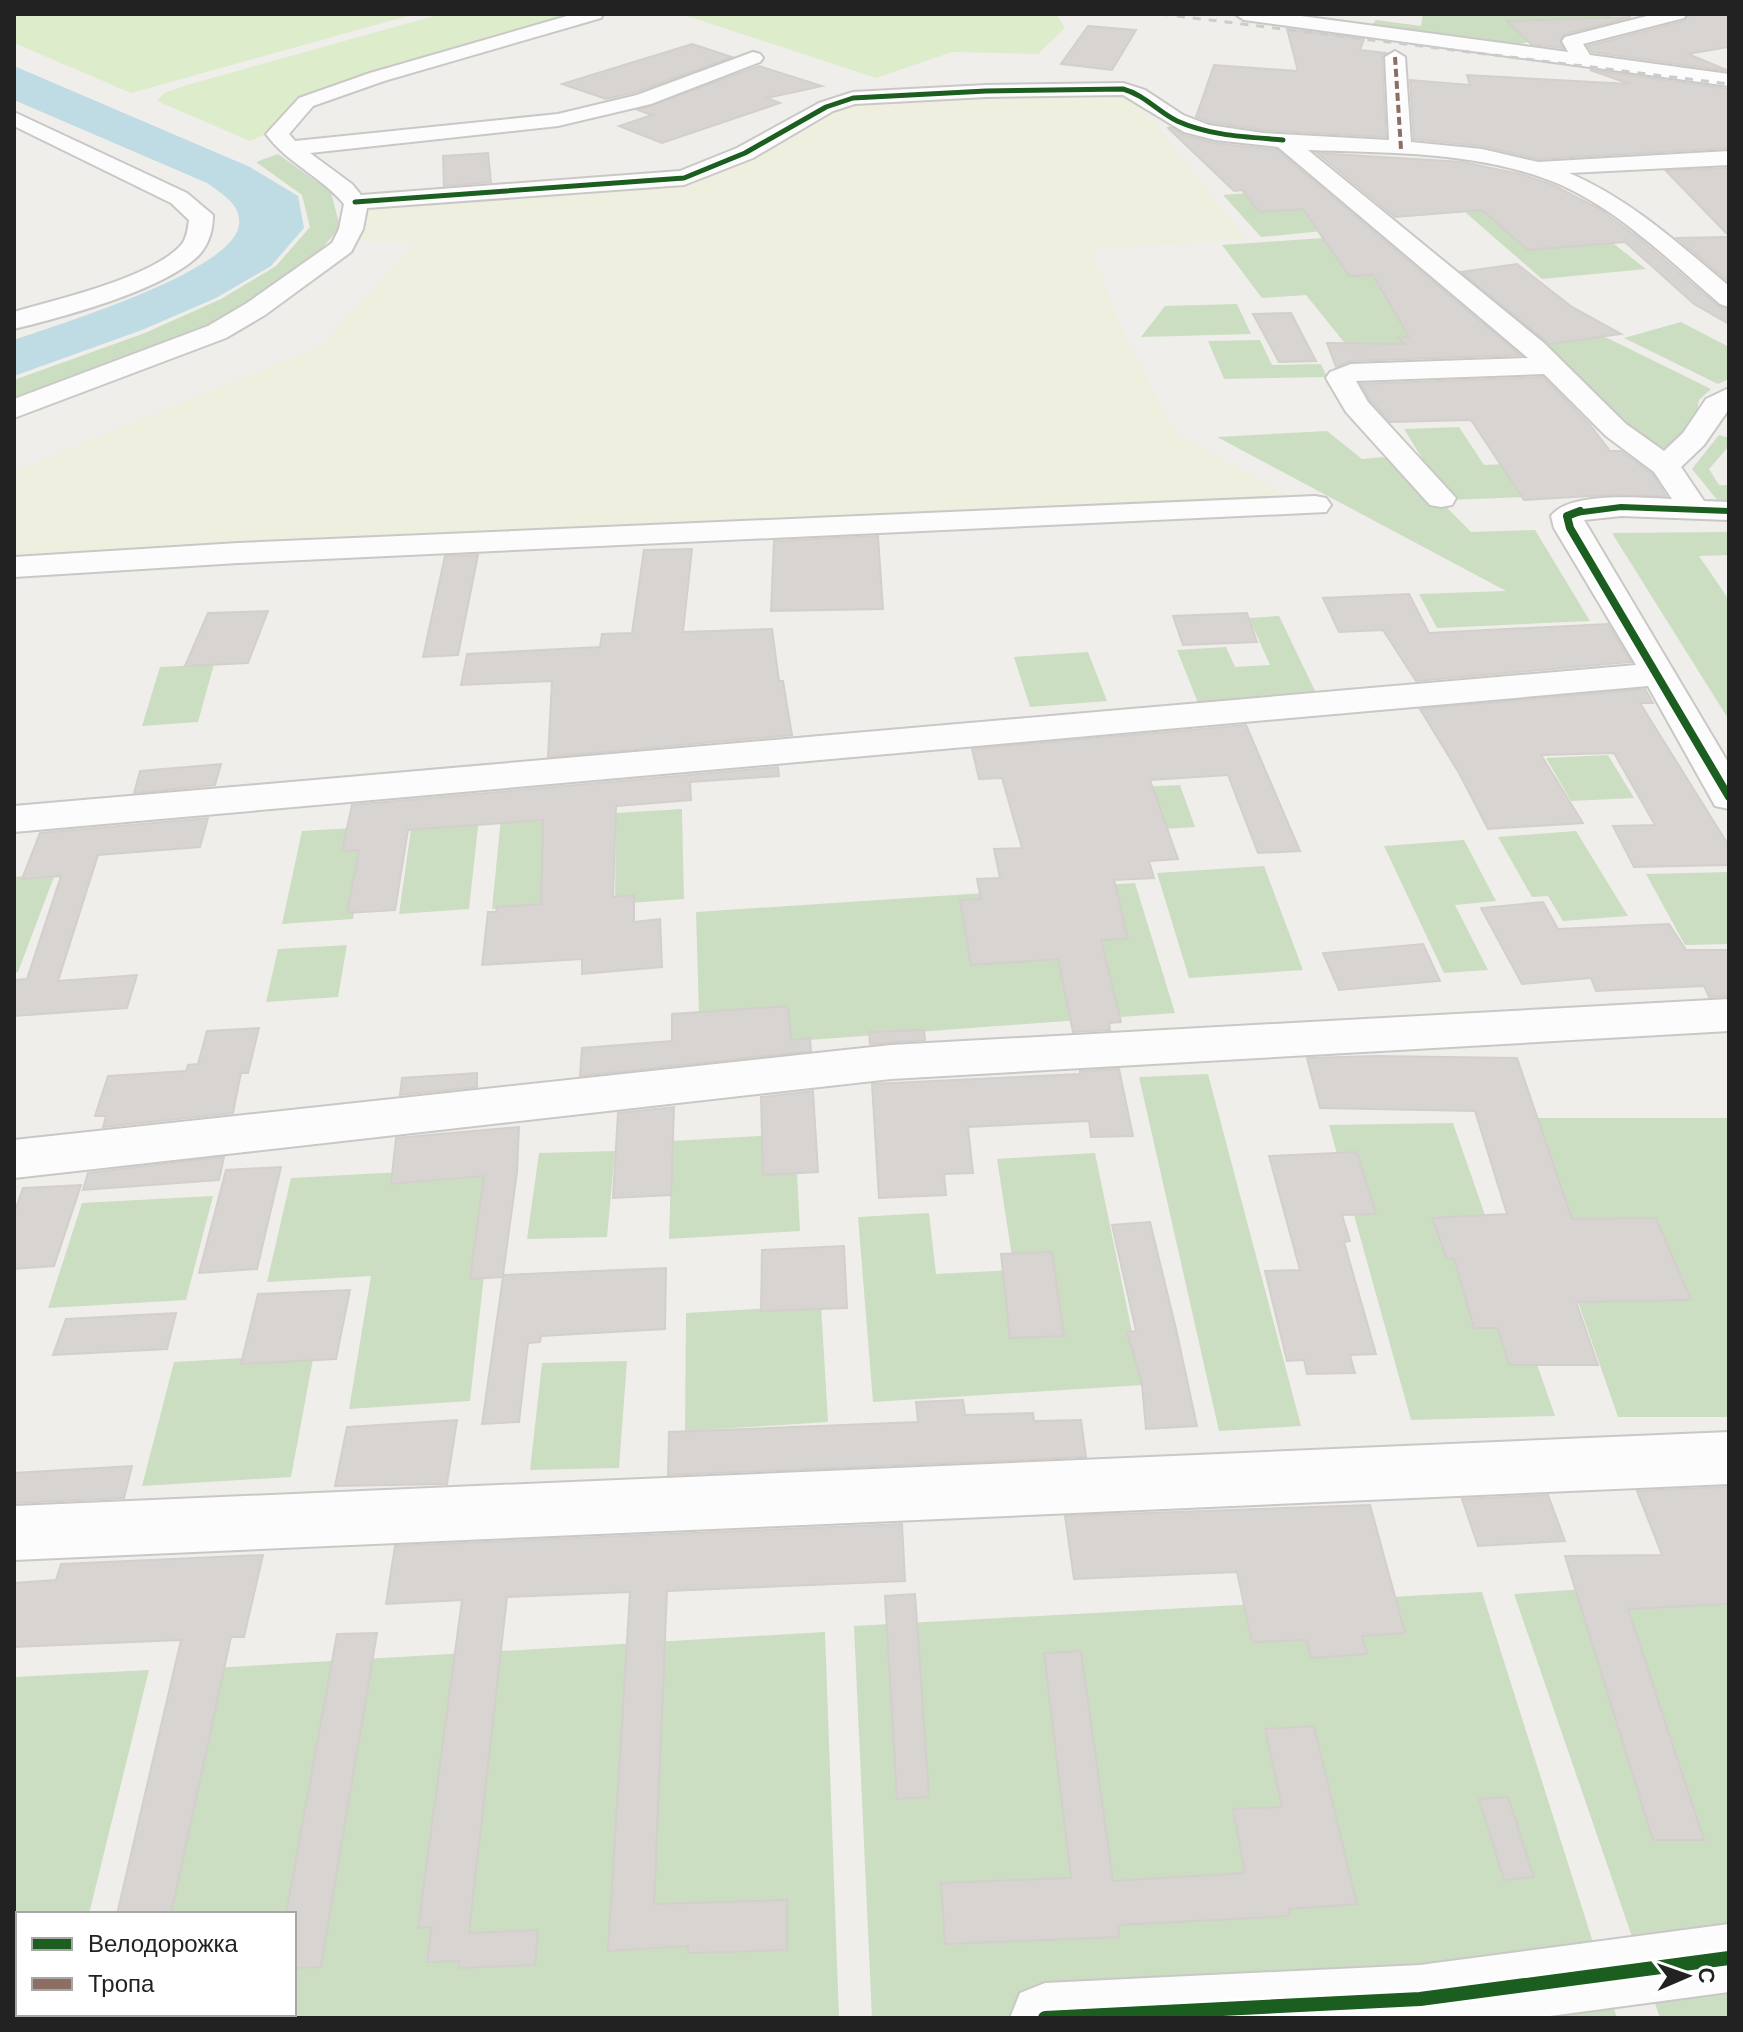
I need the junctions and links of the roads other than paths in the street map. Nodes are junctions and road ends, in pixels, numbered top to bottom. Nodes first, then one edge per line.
1 (594, 14) edge
2 (1244, 14) edge
3 (1677, 14) edge
4 (1395, 57) dead end
5 (753, 58) dead end
6 (1583, 61) junction
7 (1729, 80) edge
8 (14, 118) edge
9 (1283, 140) junction
10 (290, 148) junction
11 (1401, 149) junction
12 (1729, 158) edge
13 (1533, 167) junction
14 (355, 202) junction
15 (1729, 299) edge
16 (14, 321) edge
17 (1552, 366) junction
18 (1729, 397) edge
19 (14, 409) edge
20 (1665, 466) junction
21 (1441, 498) dead end
22 (1315, 505) dead end
23 (1713, 511) edge
24 (14, 567) edge
25 (1659, 674) junction
26 (1729, 797) edge
27 (14, 819) edge
28 (1729, 1015) edge
29 (14, 1159) edge
30 (1729, 1458) edge
31 (14, 1533) edge
32 (1729, 1958) edge
33 (1045, 2018) edge

1 - 10 street
2 - 6 street
3 - 6 street
4 - 11 street
5 - 10 street
6 - 7 street
8 - 16 street
9 - 11 street
9 - 14 street
9 - 17 street
10 - 14 street
11 - 13 street
12 - 13 street
13 - 15 street
14 - 19 street
17 - 20 street
17 - 21 street
18 - 20 street
20 - 23 street
22 - 24 street
23 - 25 street
25 - 26 street
25 - 27 street
28 - 29 street
30 - 31 street
32 - 33 street

